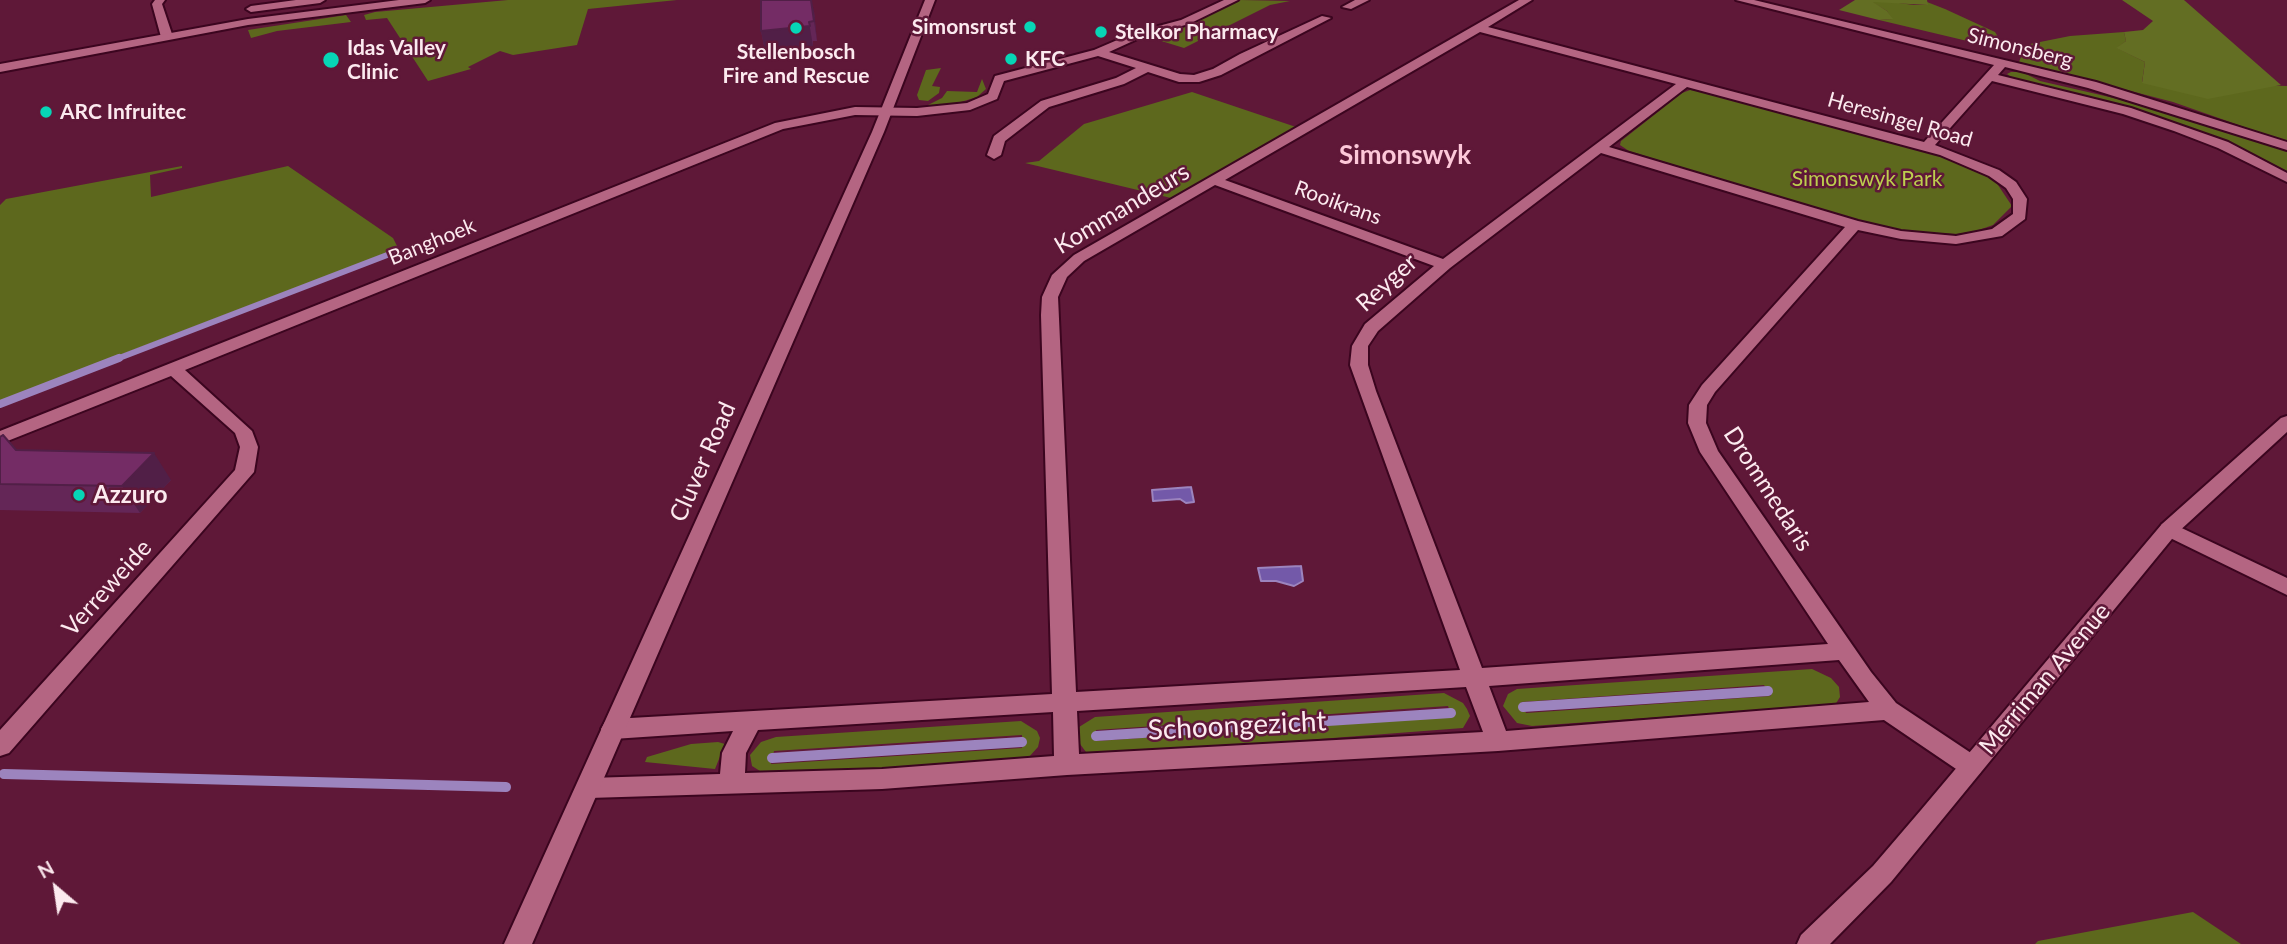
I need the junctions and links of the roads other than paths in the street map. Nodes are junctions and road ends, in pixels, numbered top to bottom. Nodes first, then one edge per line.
1 (160, 0) edge
2 (320, 0) edge
3 (425, 0) edge
4 (930, 0) edge
5 (1233, 0) edge
6 (1364, 0) edge
7 (1527, 0) edge
8 (1741, 0) edge
9 (1347, 7) dead end
10 (251, 9) dead end
11 (1326, 18) dead end
12 (1479, 28) junction
13 (167, 37) junction
14 (1098, 52) junction
15 (2001, 64) junction
16 (0, 68) edge
17 (1146, 68) junction
18 (1991, 77) junction
19 (1685, 83) junction
20 (887, 111) junction
21 (2287, 146) edge
22 (1927, 147) junction
23 (1600, 149) junction
24 (994, 155) dead end
25 (2287, 178) edge
26 (1216, 181) junction
27 (1855, 225) junction
28 (1445, 265) junction
29 (173, 369) junction
30 (2287, 422) edge
31 (0, 439) edge
32 (2169, 529) junction
33 (2287, 587) edge
34 (1844, 651) junction
35 (1473, 678) junction
36 (1064, 704) junction
37 (1888, 710) junction
38 (750, 723) junction
39 (613, 729) junction
40 (1498, 741) junction
41 (0, 746) edge
42 (1067, 765) junction
43 (1971, 766) junction
44 (732, 785) junction
45 (589, 788) junction
46 (518, 944) edge
47 (1811, 944) edge

1 - 13 street
2 - 10 street
3 - 13 street
4 - 20 street, Cluver Road
5 - 14 street
6 - 9 street
7 - 12 street, Kommandeurs
8 - 15 street, Simonsberg
11 - 17 street
12 - 19 street, Heresingel Road
12 - 26 street, Kommandeurs
13 - 16 street
14 - 17 street
14 - 20 street, Banghoek
15 - 18 street
15 - 21 street, Simonsberg
17 - 24 street
18 - 22 street
18 - 25 street, Simonsberg
19 - 22 street, Heresingel Road
19 - 23 street, Reyger
20 - 29 street, Banghoek
20 - 39 street, Cluver Road
22 - 27 street, Heresingel Road
23 - 27 street, Heresingel Road
23 - 28 street, Reyger
26 - 28 street, Rooikrans
26 - 36 street, Kommandeurs
27 - 34 street, Drommedaris
28 - 35 street, Reyger
29 - 31 street, Banghoek
29 - 41 street, Verreweide
30 - 32 street, Merriman Avenue
32 - 33 street
32 - 43 street, Merriman Avenue
34 - 35 street, Schoongezicht
34 - 37 street, Drommedaris
35 - 36 street, Schoongezicht
35 - 40 street, Reyger
36 - 38 street, Schoongezicht
36 - 42 street, Kommandeurs
37 - 40 street, Schoongezicht
37 - 43 street, Drommedaris
38 - 39 street, Schoongezicht
38 - 44 street
39 - 45 street, Cluver Road
40 - 42 street, Schoongezicht
42 - 44 street, Schoongezicht
43 - 47 street, Merriman Avenue
44 - 45 street, Schoongezicht
45 - 46 street, Cluver Road

